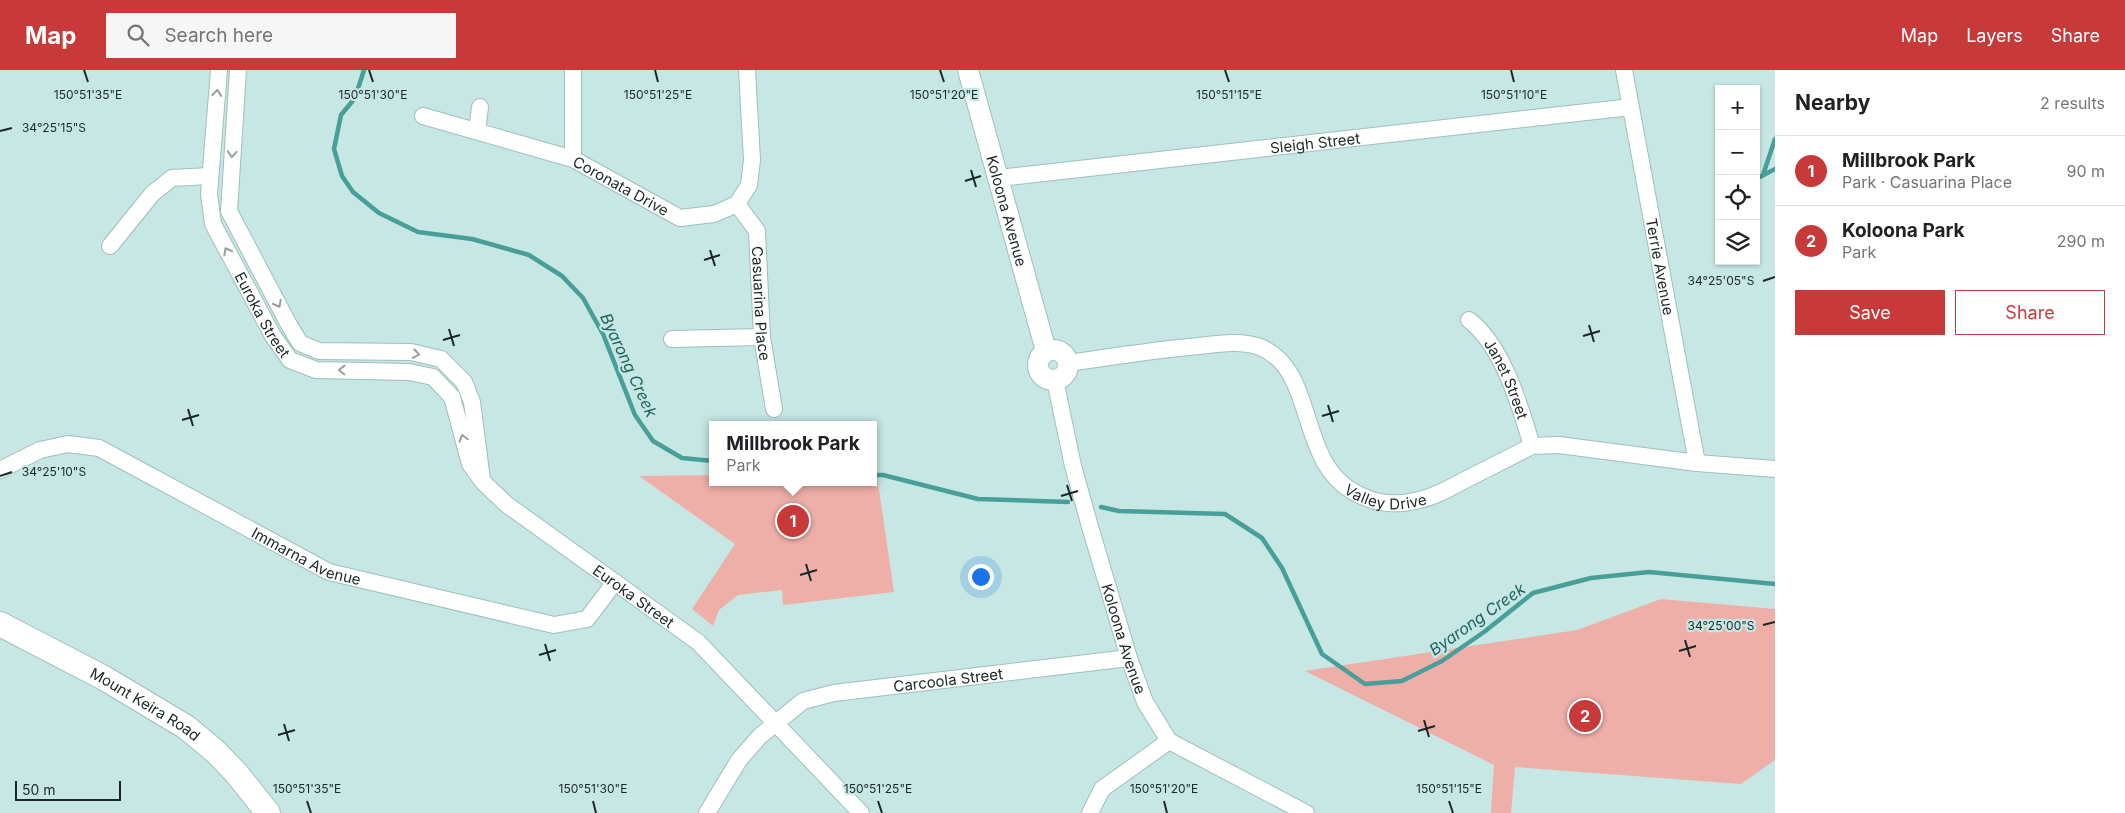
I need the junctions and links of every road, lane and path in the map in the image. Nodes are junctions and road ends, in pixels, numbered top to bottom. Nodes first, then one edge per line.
1 (219, 70) edge
2 (238, 70) edge
3 (573, 70) edge
4 (747, 70) edge
5 (968, 70) edge
6 (1624, 70) edge
7 (480, 106) dead end
8 (1631, 107) junction
9 (423, 116) dead end
10 (477, 131) junction
11 (573, 159) junction
12 (209, 176) junction
13 (999, 178) junction
14 (737, 204) junction
15 (110, 246) dead end
16 (1469, 320) dead end
17 (762, 337) junction
18 (672, 339) dead end
19 (1046, 351) junction
20 (1068, 363) junction
21 (1055, 380) junction
22 (774, 409) dead end
23 (1532, 446) junction
24 (1697, 463) junction
25 (1775, 469) edge
26 (0, 470) edge
27 (482, 482) junction
28 (615, 582) junction
29 (0, 624) edge
30 (1129, 658) junction
31 (775, 722) junction
32 (1169, 741) junction
33 (268, 813) edge
34 (707, 813) edge
35 (861, 813) edge
36 (1090, 813) edge
37 (1306, 813) edge

12 -> 1 street, Euroka Street
2 -> 27 street, Euroka Street
3 - 11 street, Coronata Drive
4 - 14 street
5 - 13 street, Koloona Avenue
6 - 8 street, Terrie Avenue
7 - 10 street
8 - 13 street, Sleigh Street
8 - 24 street, Terrie Avenue
9 - 10 street
10 - 11 street
11 - 14 street, Coronata Drive
12 - 15 street
27 -> 12 street, Euroka Street
13 - 19 street, Koloona Avenue
14 - 17 street, Casuarina Place
16 - 23 street, Janet Street
17 - 18 street
17 - 22 street, Casuarina Place
19 - 20 street
19 - 21 street
20 - 21 street
20 - 23 street, Valley Drive
21 - 30 street, Koloona Avenue
23 - 24 street, Valley Drive
24 - 25 street, Valley Drive
26 - 28 street, Immarna Avenue
27 - 28 street, Euroka Street
28 - 31 street, Euroka Street
29 - 33 main road, Mount Keira Road
30 - 31 street, Carcoola Street
30 - 32 street, Koloona Avenue
31 - 34 street, Carcoola Street
31 - 35 street, Euroka Street
32 - 36 street
32 - 37 street

